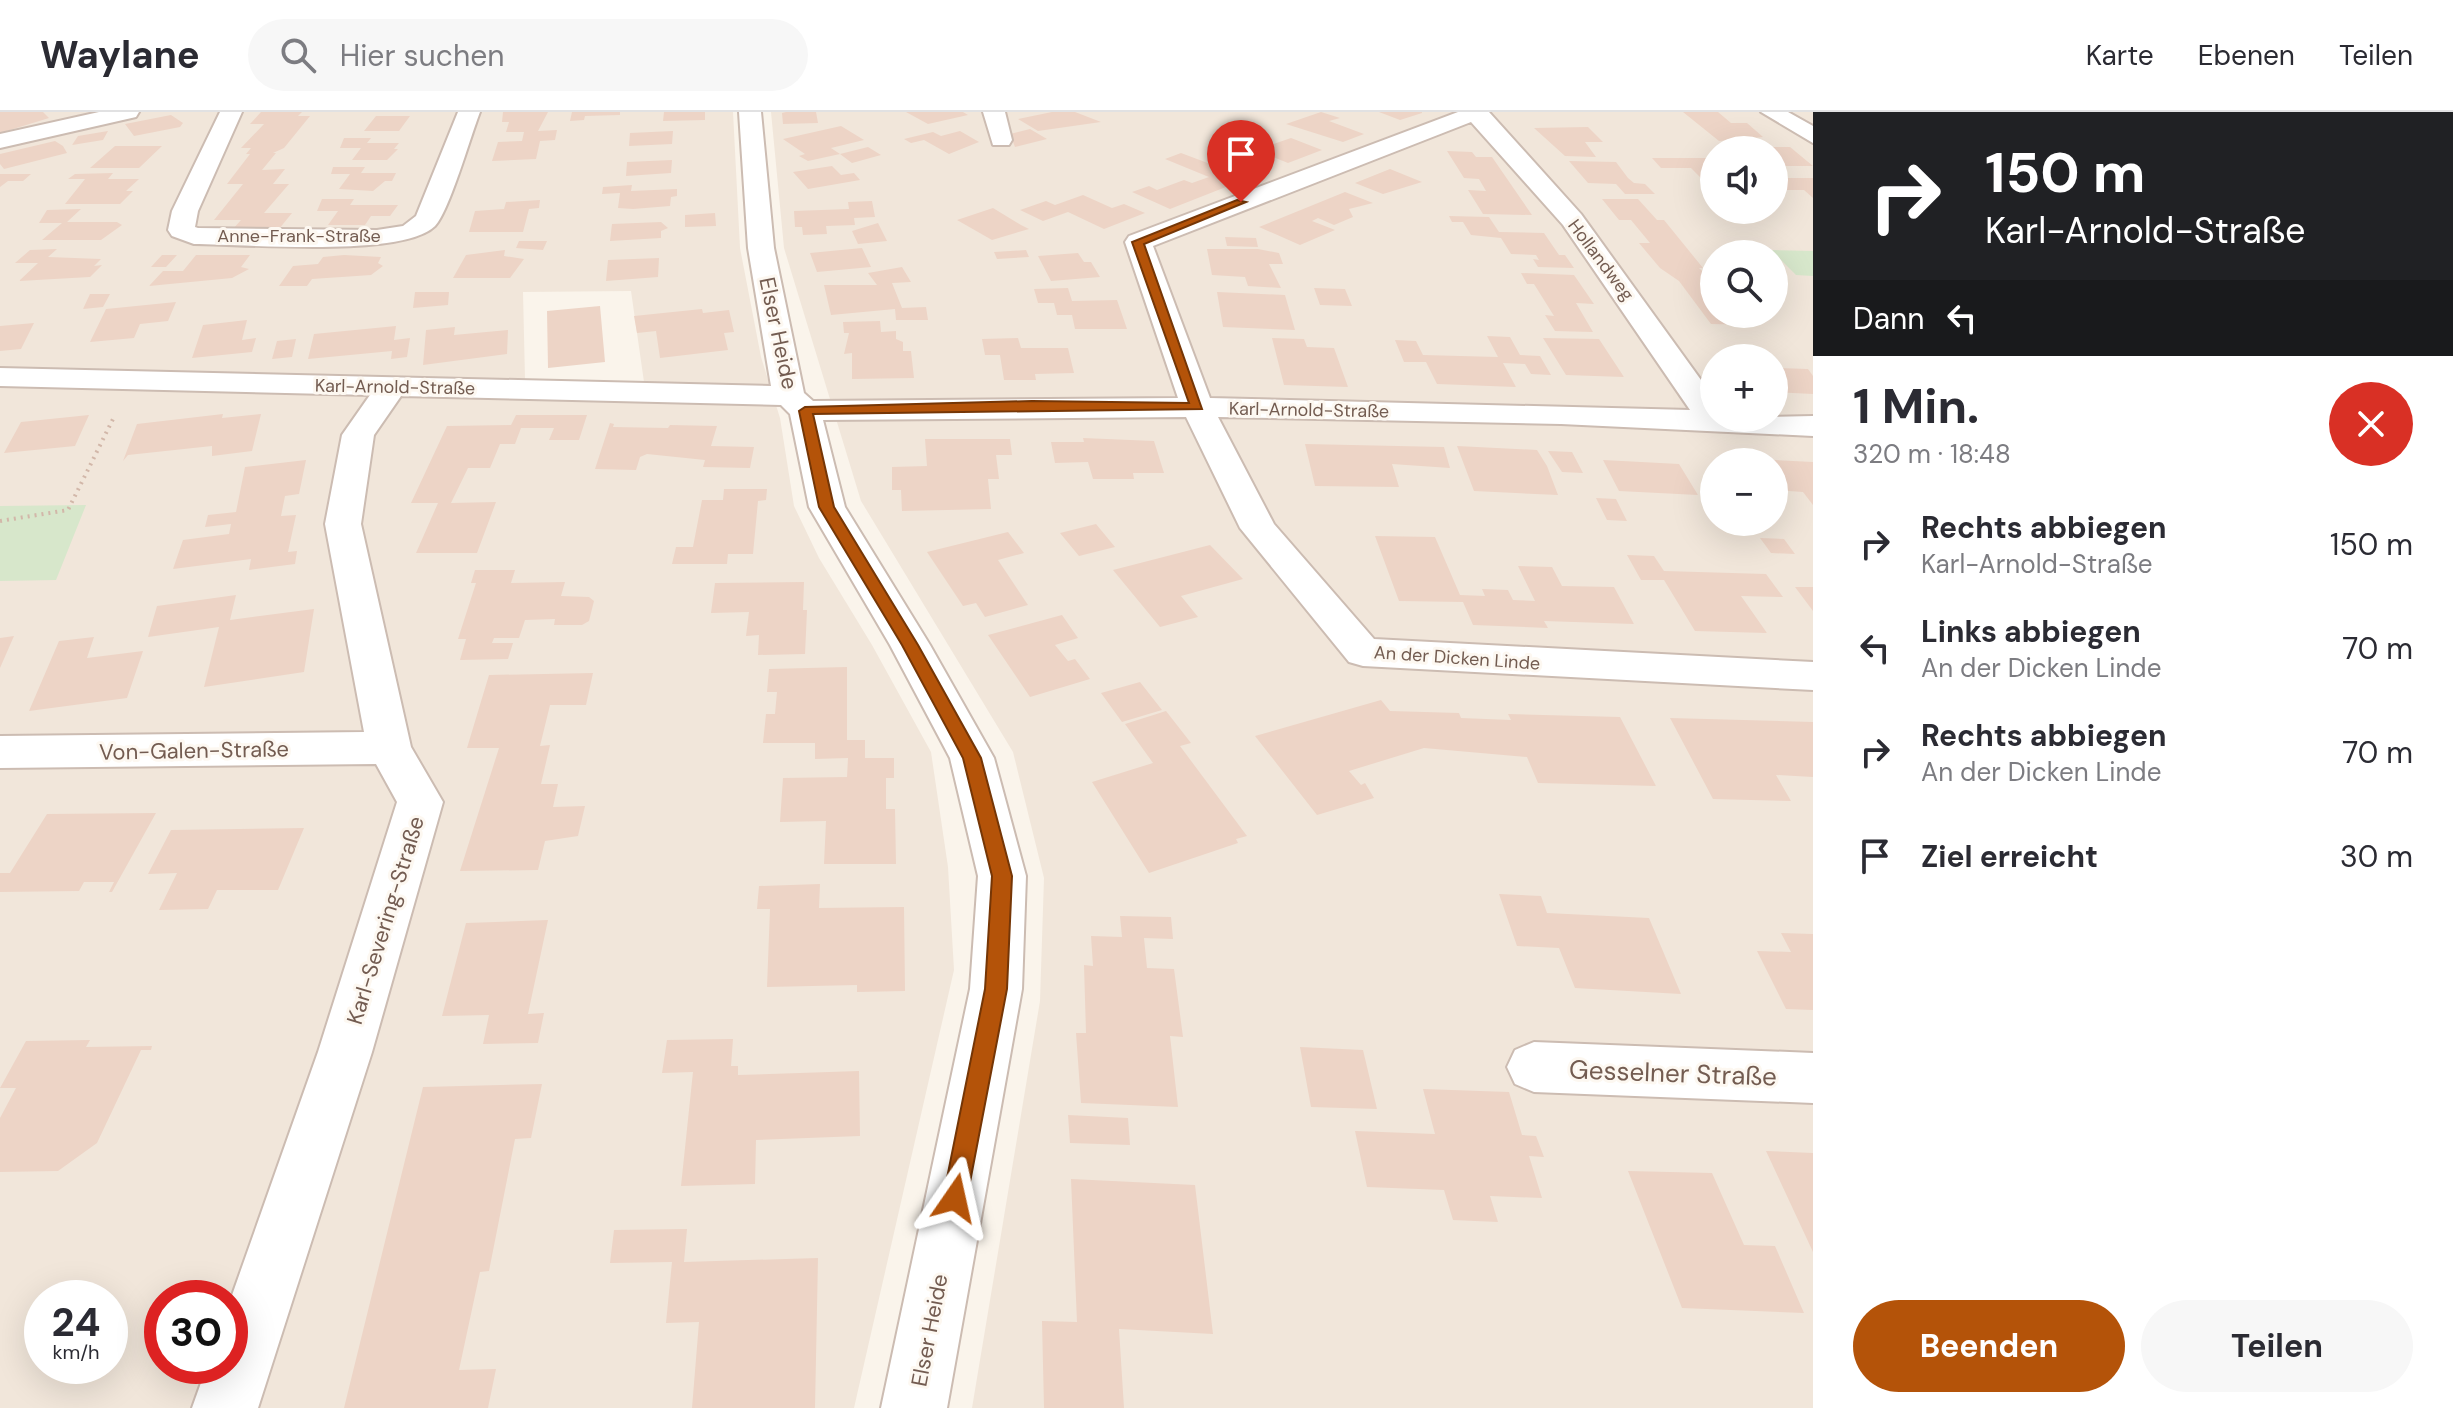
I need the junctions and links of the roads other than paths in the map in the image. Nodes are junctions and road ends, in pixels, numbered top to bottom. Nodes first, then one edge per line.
1 (128, 112) edge
2 (231, 112) edge
3 (469, 112) edge
4 (750, 112) edge
5 (994, 112) edge
6 (1475, 112) edge
7 (1772, 112) edge
8 (1813, 136) edge
9 (1001, 140) dead end
10 (0, 141) edge
11 (0, 377) edge
12 (392, 387) junction
13 (1700, 401) edge
14 (797, 403) junction
15 (1197, 407) junction
16 (1700, 420) edge
17 (1788, 424) edge
18 (1813, 426) edge
19 (1813, 676) edge
20 (389, 748) junction
21 (0, 752) edge
22 (1534, 1067) dead end
23 (1813, 1078) edge
24 (225, 1408) edge
25 (914, 1408) edge

1 - 10 street
2 - 3 street, Anne-Frank-Straße
4 - 14 street, Elser Heide
5 - 9 street
6 - 13 street, Hollandweg
6 - 15 street, An der Dicken Linde
7 - 8 street
11 - 12 street, Karl-Arnold-Straße
12 - 14 street, Karl-Arnold-Straße
12 - 20 street, Karl-Severing-Straße
14 - 15 street, Karl-Arnold-Straße
14 - 25 street, Elser Heide
15 - 16 street, Karl-Arnold-Straße
15 - 19 street, An der Dicken Linde
17 - 18 street, Karl-Arnold-Straße
20 - 21 street, Von-Galen-Straße
20 - 24 street, Karl-Severing-Straße
22 - 23 street, Gesselner Straße

